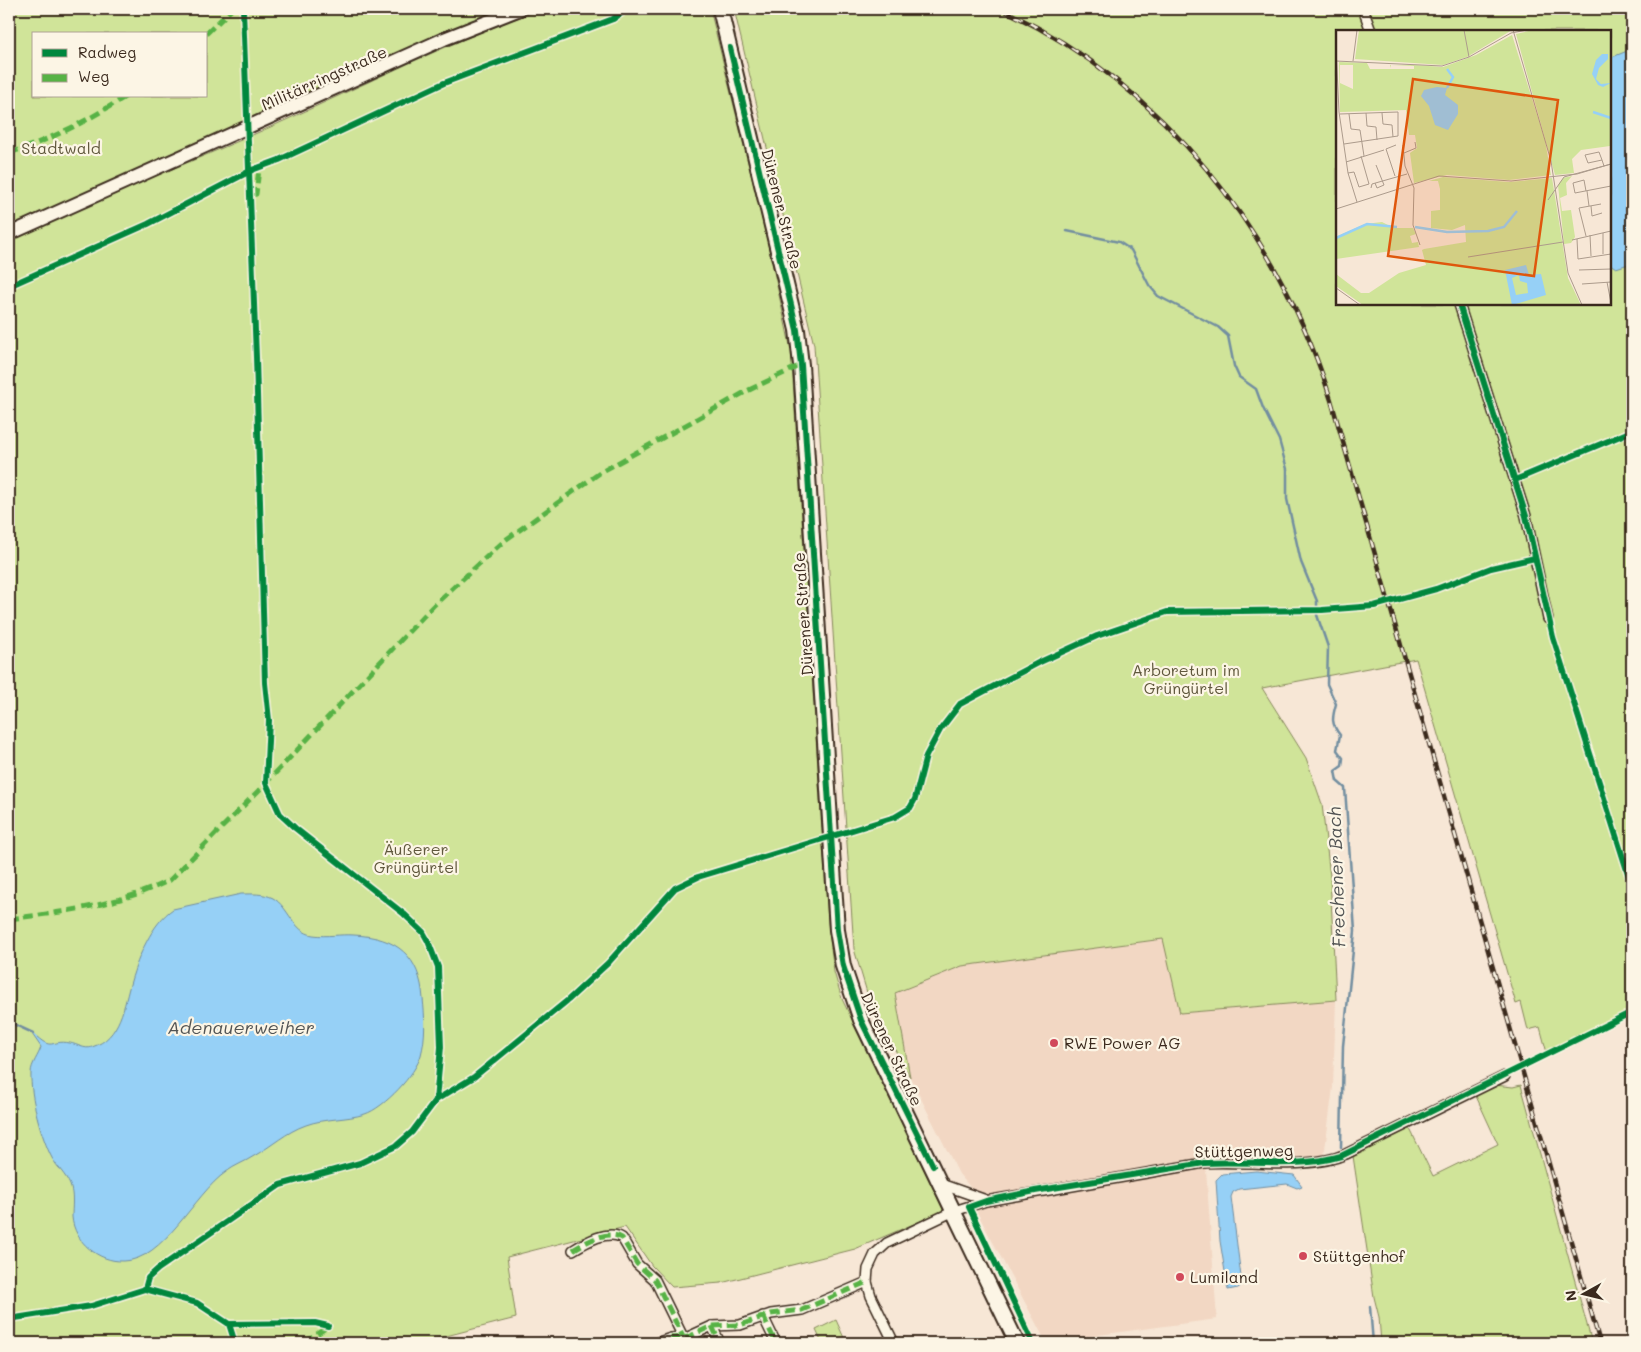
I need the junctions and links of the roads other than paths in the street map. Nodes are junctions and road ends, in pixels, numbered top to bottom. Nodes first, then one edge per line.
1 (520, 9) edge
2 (720, 9) edge
3 (1364, 9) edge
4 (1371, 30) edge
5 (9, 234) edge
6 (1459, 305) edge
7 (1548, 619) dead end
8 (1505, 1076) dead end
9 (941, 1184) junction
10 (986, 1200) junction
11 (954, 1211) junction
12 (573, 1250) dead end
13 (867, 1282) junction
14 (763, 1316) junction
15 (712, 1326) junction
16 (683, 1338) junction
17 (656, 1343) edge
18 (720, 1343) edge
19 (776, 1343) edge
20 (894, 1343) edge
21 (1017, 1343) edge

1 - 5 main road, Militärringstraße
2 - 9 main road, Dürener Straße
3 - 4 street
6 - 7 street
8 - 10 street, Stüttgenweg
9 - 10 street, Stüttgenweg
9 - 11 main road, Dürener Straße
10 - 11 street, Stüttgenweg
11 - 13 street, Stüttgenweg
11 - 21 main road, Dürener Straße
12 - 16 street
13 - 14 street
13 - 20 street
14 - 15 street
14 - 19 street
15 - 16 street
15 - 18 street
16 - 17 street

